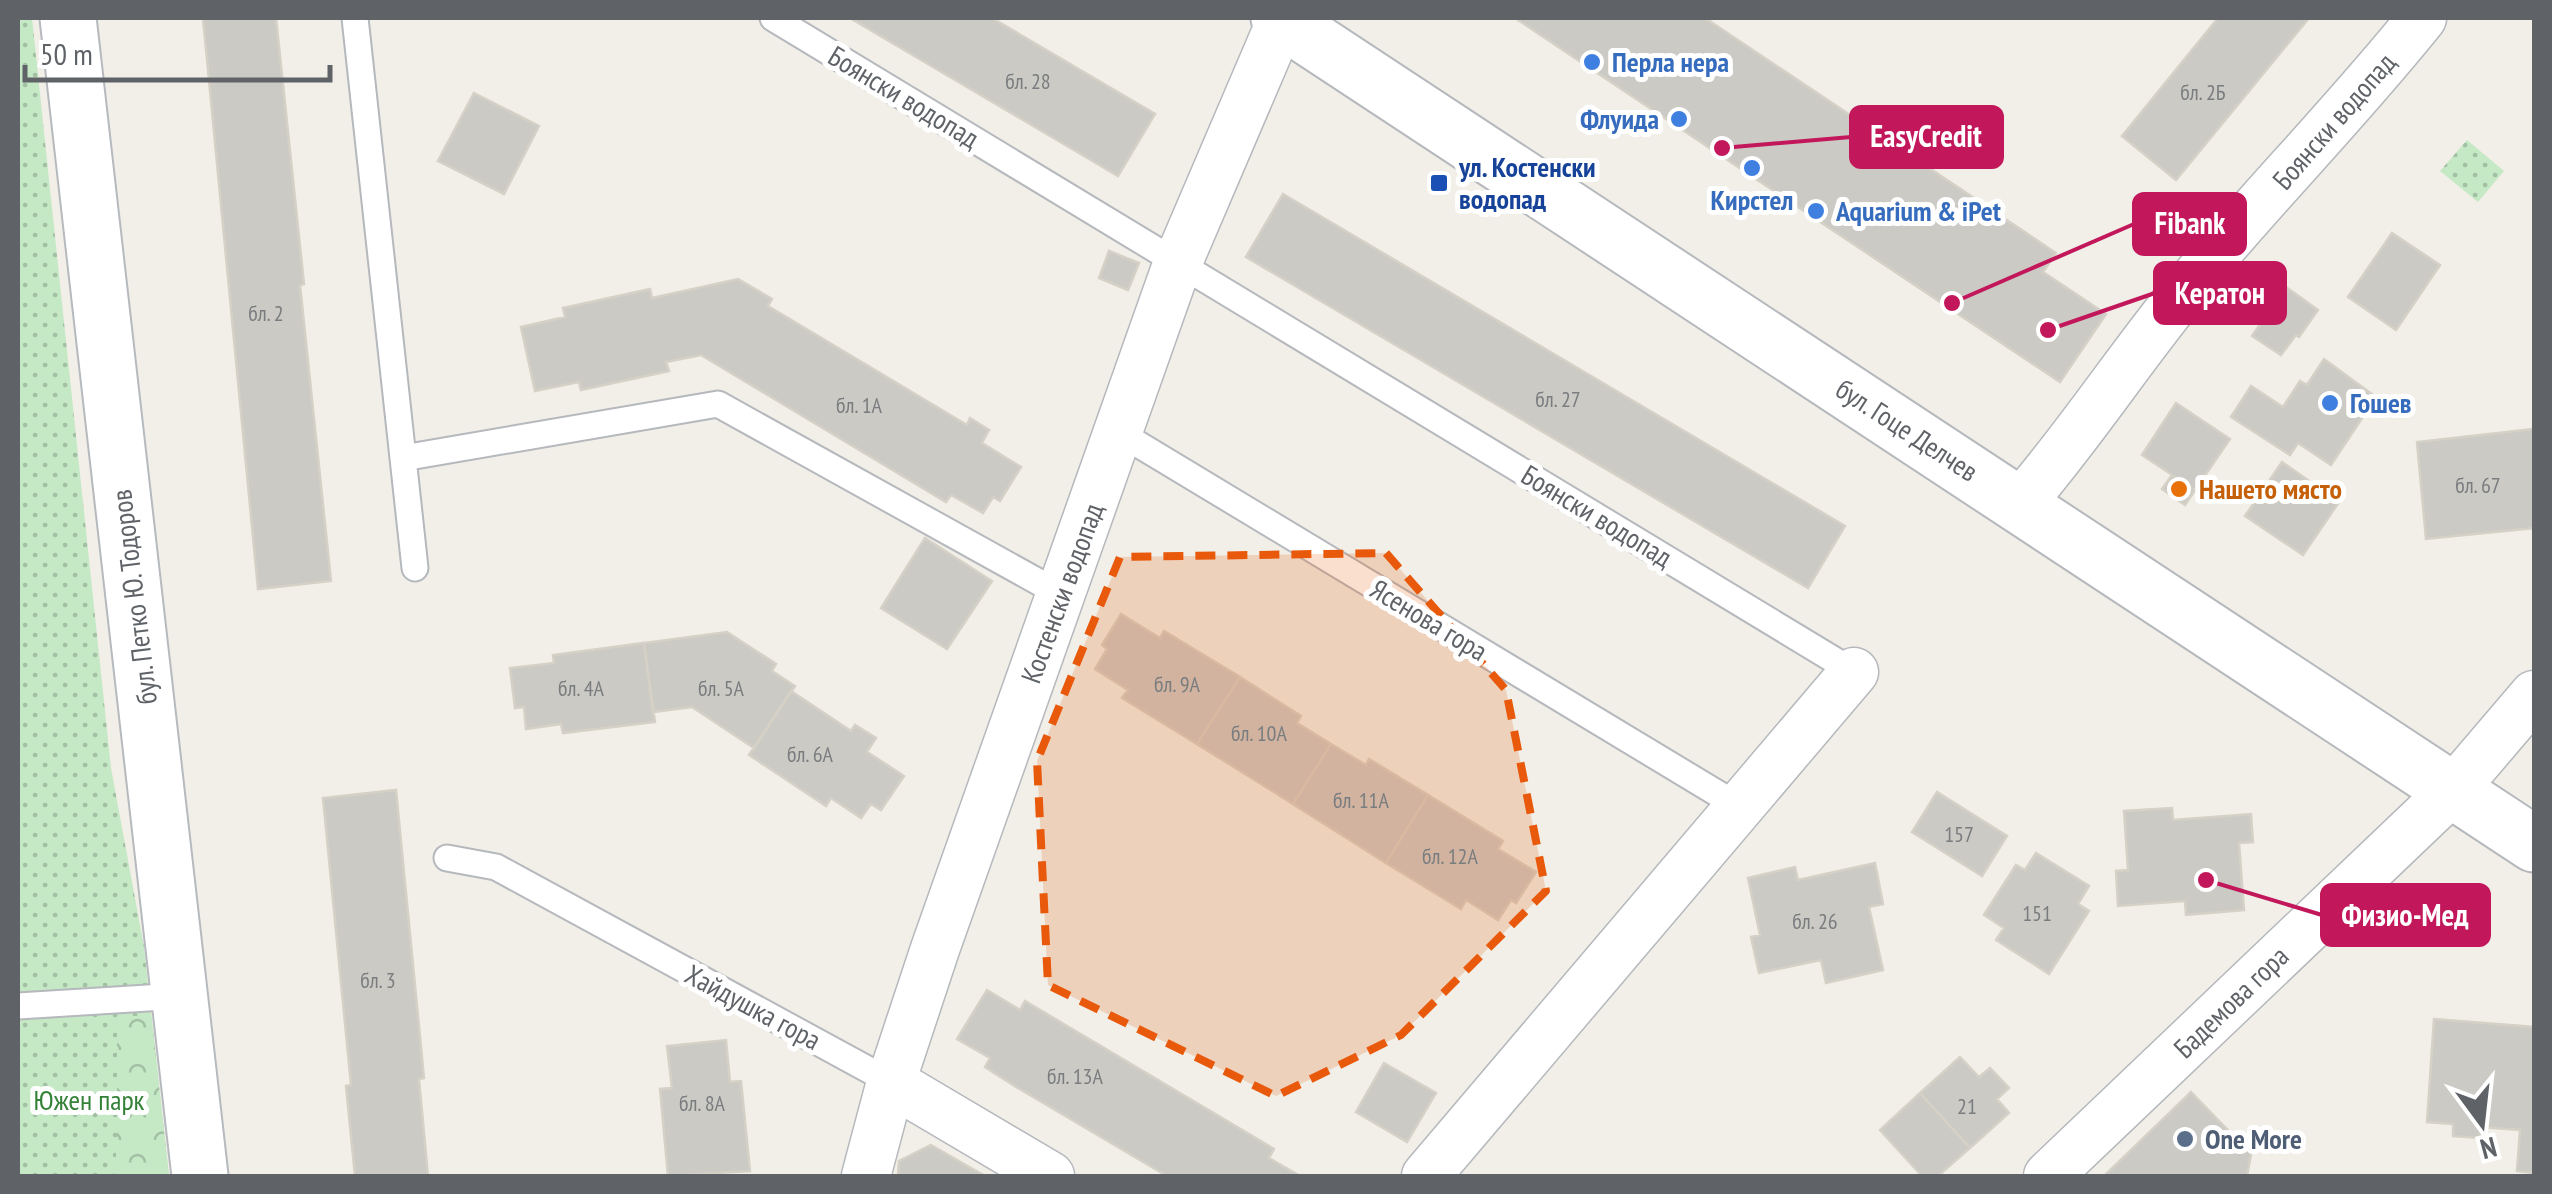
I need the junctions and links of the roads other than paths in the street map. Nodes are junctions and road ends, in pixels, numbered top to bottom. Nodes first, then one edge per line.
1 (68, 18) edge
2 (354, 18) edge
3 (773, 18) edge
4 (1281, 18) edge
5 (2422, 18) edge
6 (1178, 262) junction
7 (1118, 432) junction
8 (403, 458) junction
9 (2020, 504) junction
10 (415, 568) dead end
11 (1062, 596) junction
12 (1854, 672) joint
13 (2534, 696) edge
14 (2454, 790) junction
15 (1740, 807) junction
16 (2534, 844) edge
17 (447, 858) dead end
18 (180, 996) junction
19 (18, 1006) edge
20 (892, 1082) junction
21 (200, 1176) edge
22 (866, 1176) edge
23 (1050, 1176) edge
24 (1426, 1176) edge
25 (2048, 1176) edge

1 - 18 street, бул. Петко Ю. Тодоров
2 - 8 lane
3 - 6 lane, Боянски водопад
4 - 6 street, Костенски водопад
4 - 9 street, бул. Гоце Делчев
5 - 9 street, Боянски водопад
6 - 7 street, Костенски водопад
6 - 12 lane, Боянски водопад
7 - 11 street, Костенски водопад
7 - 15 lane, Ясенова гора
8 - 10 lane
8 - 11 lane
9 - 14 street, бул. Гоце Делчев
11 - 20 street, Костенски водопад
12 - 15 street, Боянски водопад
13 - 14 street, Бадемова гора
14 - 16 street, бул. Гоце Делчев
14 - 25 street, Бадемова гора
15 - 24 street, Боянски водопад
17 - 20 lane, Хайдушка гора
18 - 19 lane
18 - 21 street, бул. Петко Ю. Тодоров
20 - 22 street, Костенски водопад
20 - 23 street, Хайдушка гора

